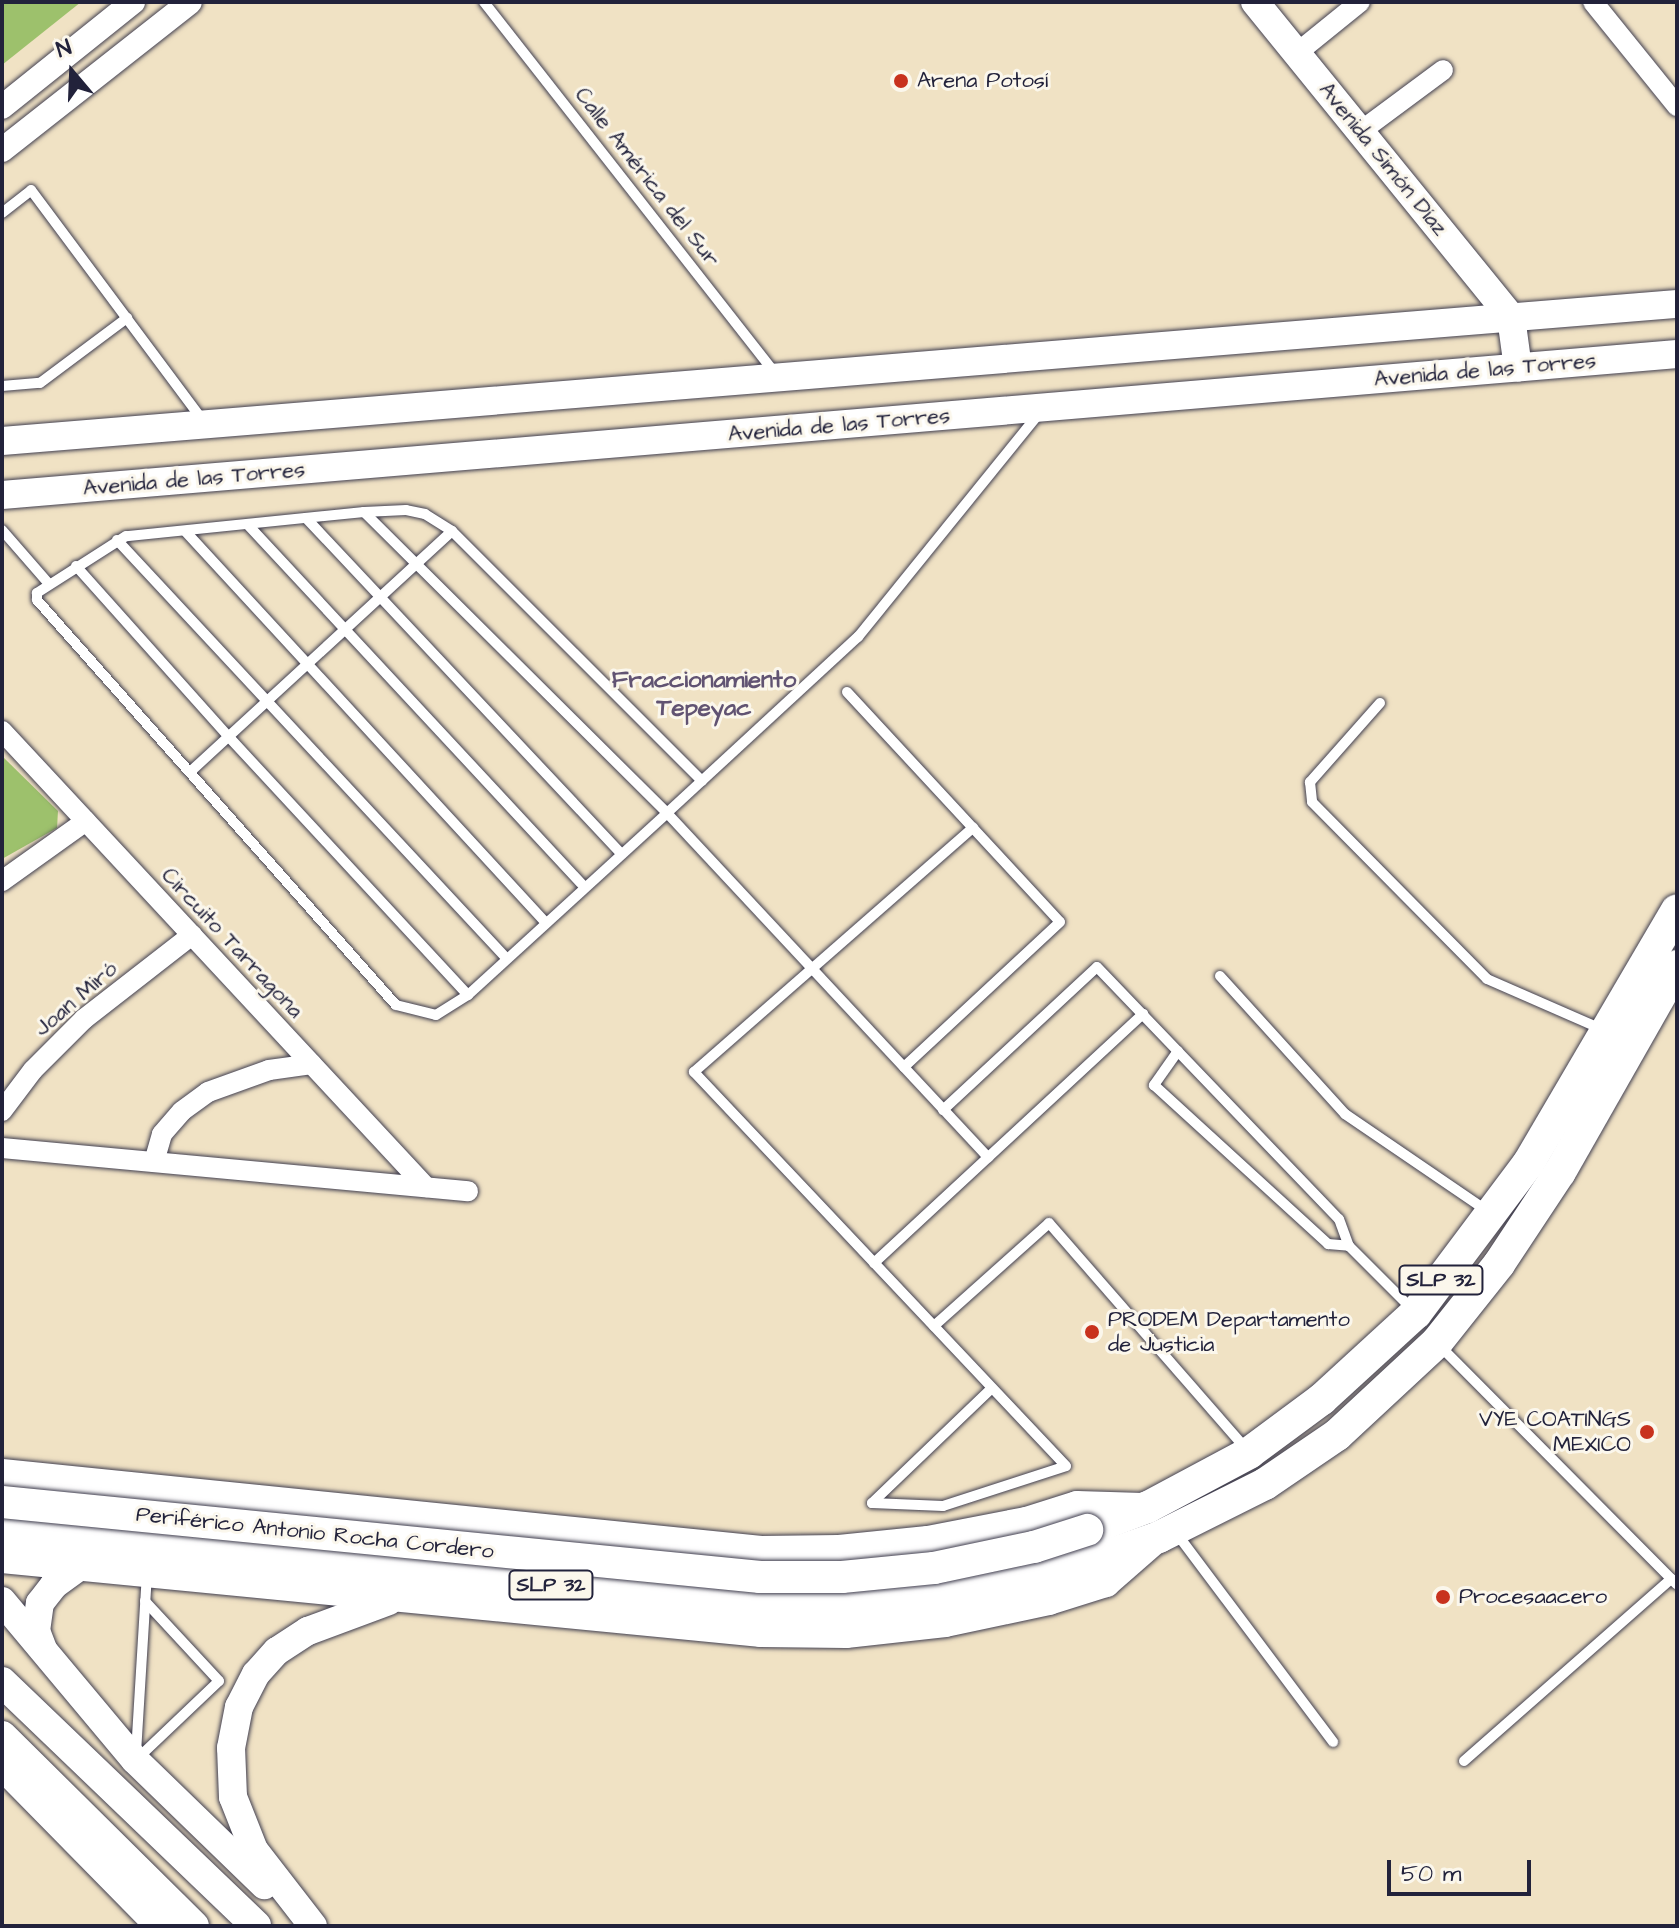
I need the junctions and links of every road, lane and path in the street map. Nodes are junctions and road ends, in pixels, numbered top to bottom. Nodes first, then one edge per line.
1 (133, 2) edge
2 (190, 2) edge
3 (484, 2) edge
4 (1255, 2) edge
5 (1360, 2) edge
6 (1593, 2) edge
7 (1297, 53) junction
8 (1443, 70) dead end
9 (1677, 106) edge
10 (2, 107) edge
11 (1361, 131) junction
12 (2, 150) edge
13 (2, 213) edge
14 (1677, 304) edge
15 (1511, 317) junction
16 (127, 318) junction
17 (1677, 354) edge
18 (1518, 368) junction
19 (779, 377) junction
20 (2, 386) edge
21 (1044, 407) junction
22 (206, 424) junction
23 (2, 441) edge
24 (2, 495) edge
25 (364, 512) junction
26 (306, 518) junction
27 (249, 526) junction
28 (2, 530) edge
29 (452, 531) junction
30 (186, 532) junction
31 (117, 540) junction
32 (417, 565) junction
33 (76, 566) junction
34 (49, 584) junction
35 (382, 597) junction
36 (347, 629) junction
37 (308, 664) junction
38 (847, 692) dead end
39 (267, 701) junction
40 (1380, 703) dead end
41 (2, 731) edge
42 (228, 736) junction
43 (190, 772) junction
44 (702, 781) junction
45 (667, 813) junction
46 (86, 821) junction
47 (973, 828) junction
48 (621, 854) junction
49 (2, 881) edge
50 (585, 887) junction
51 (1677, 910) edge
52 (546, 923) junction
53 (192, 935) junction
54 (507, 959) junction
55 (1677, 966) edge
56 (812, 968) junction
57 (1220, 976) dead end
58 (468, 995) junction
59 (1143, 1014) junction
60 (1607, 1032) junction
61 (1178, 1051) junction
62 (312, 1064) junction
63 (904, 1067) junction
64 (943, 1110) junction
65 (2, 1111) edge
66 (2, 1148) edge
67 (988, 1157) junction
68 (154, 1162) junction
69 (426, 1187) junction
70 (468, 1191) dead end
71 (1492, 1214) junction
72 (1349, 1246) junction
73 (874, 1263) junction
74 (1416, 1313) junction
75 (934, 1326) junction
76 (1437, 1342) junction
77 (992, 1388) junction
78 (1249, 1453) junction
79 (2, 1473) edge
80 (49, 1477) junction
81 (2, 1502) edge
82 (1160, 1525) junction
83 (2, 1530) edge
84 (1092, 1544) junction
85 (2, 1546) edge
86 (2, 1559) edge
87 (32, 1561) junction
88 (80, 1566) junction
89 (147, 1572) junction
90 (1674, 1582) edge
91 (401, 1597) junction
92 (2, 1601) edge
93 (145, 1601) junction
94 (44, 1653) junction
95 (2, 1682) edge
96 (2, 1736) edge
97 (1333, 1742) dead end
98 (135, 1760) junction
99 (1464, 1761) dead end
100 (2, 1766) edge
101 (159, 1926) edge
102 (194, 1926) edge
103 (256, 1926) edge
104 (306, 1926) edge
105 (313, 1926) edge

1 - 10 street
2 - 12 street
3 - 19 lane, Calle América del Sur
4 - 7 main road, Avenida Simón Díaz
5 - 7 street
6 - 9 street
7 - 11 main road, Avenida Simón Díaz
8 - 11 street
11 - 15 main road, Avenida Simón Díaz
13 - 16 lane
14 - 15 main road
15 - 18 main road
15 - 19 main road
16 - 20 lane
16 - 22 lane
17 - 18 main road, Avenida de las Torres
18 - 21 main road, Avenida de las Torres
19 - 22 main road
21 - 24 main road, Avenida de las Torres
21 - 44 lane
22 - 23 main road
25 - 26 lane
25 - 29 lane
25 - 32 lane
26 - 27 lane
26 - 35 lane
27 - 30 lane
27 - 36 lane
28 - 34 lane
29 - 32 lane
29 - 44 lane
30 - 31 lane
30 - 37 lane
31 - 33 lane
31 - 39 lane
32 - 35 lane
32 - 45 lane
33 - 34 lane
33 - 42 lane
34 - 43 lane
35 - 36 lane
35 - 48 lane
36 - 37 lane
36 - 50 lane
37 - 39 lane
37 - 52 lane
38 - 47 lane
39 - 42 lane
39 - 54 lane
40 - 60 lane
41 - 46 street, Circuito Tarragona
42 - 43 lane
42 - 58 lane
43 - 58 lane
44 - 45 lane
45 - 48 lane
45 - 56 lane
46 - 49 street
46 - 53 street, Circuito Tarragona
47 - 56 lane
47 - 63 lane
48 - 50 lane
50 - 52 lane
51 - 60 highway, Periférico Antonio Rocha Cordero / SLP 32
52 - 54 lane
53 - 62 street, Circuito Tarragona
53 - 65 street, Joan Miró
54 - 58 lane
55 - 76 highway, Periférico Antonio Rocha Cordero / SLP 32
56 - 63 lane
56 - 73 lane
57 - 71 lane
59 - 61 lane
59 - 64 lane
59 - 67 lane
60 - 71 highway, Periférico Antonio Rocha Cordero / SLP 32
61 - 72 lane
61 - 72 lane
62 - 68 street
62 - 69 street, Circuito Tarragona
63 - 64 lane
64 - 67 lane
66 - 68 street
67 - 73 lane
68 - 69 street
69 - 70 street
71 - 74 highway, Periférico Antonio Rocha Cordero / SLP 32
72 - 74 lane
73 - 75 lane
74 - 78 highway, Periférico Antonio Rocha Cordero / SLP 32
75 - 77 lane
75 - 78 lane
76 - 82 highway, Periférico Antonio Rocha Cordero / SLP 32
76 - 90 lane
77 - 77 lane
78 - 82 highway, Periférico Antonio Rocha Cordero / SLP 32
79 - 80 main road
80 - 81 main road
80 - 82 main road
81 - 84 highway, Periférico Antonio Rocha Cordero / SLP 32, bridge
82 - 84 highway, Periférico Antonio Rocha Cordero / SLP 32
82 - 91 main road
82 - 97 lane
83 - 84 highway, Periférico Antonio Rocha Cordero / SLP 32
85 - 87 main road
86 - 87 main road
87 - 88 main road
88 - 89 main road
88 - 94 main road
89 - 91 main road
89 - 93 lane
90 - 99 lane
91 - 105 main road
92 - 94 main road
93 - 98 lane
93 - 98 lane
94 - 98 main road
95 - 103 main road
96 - 102 main road
98 - 104 main road
100 - 101 main road

